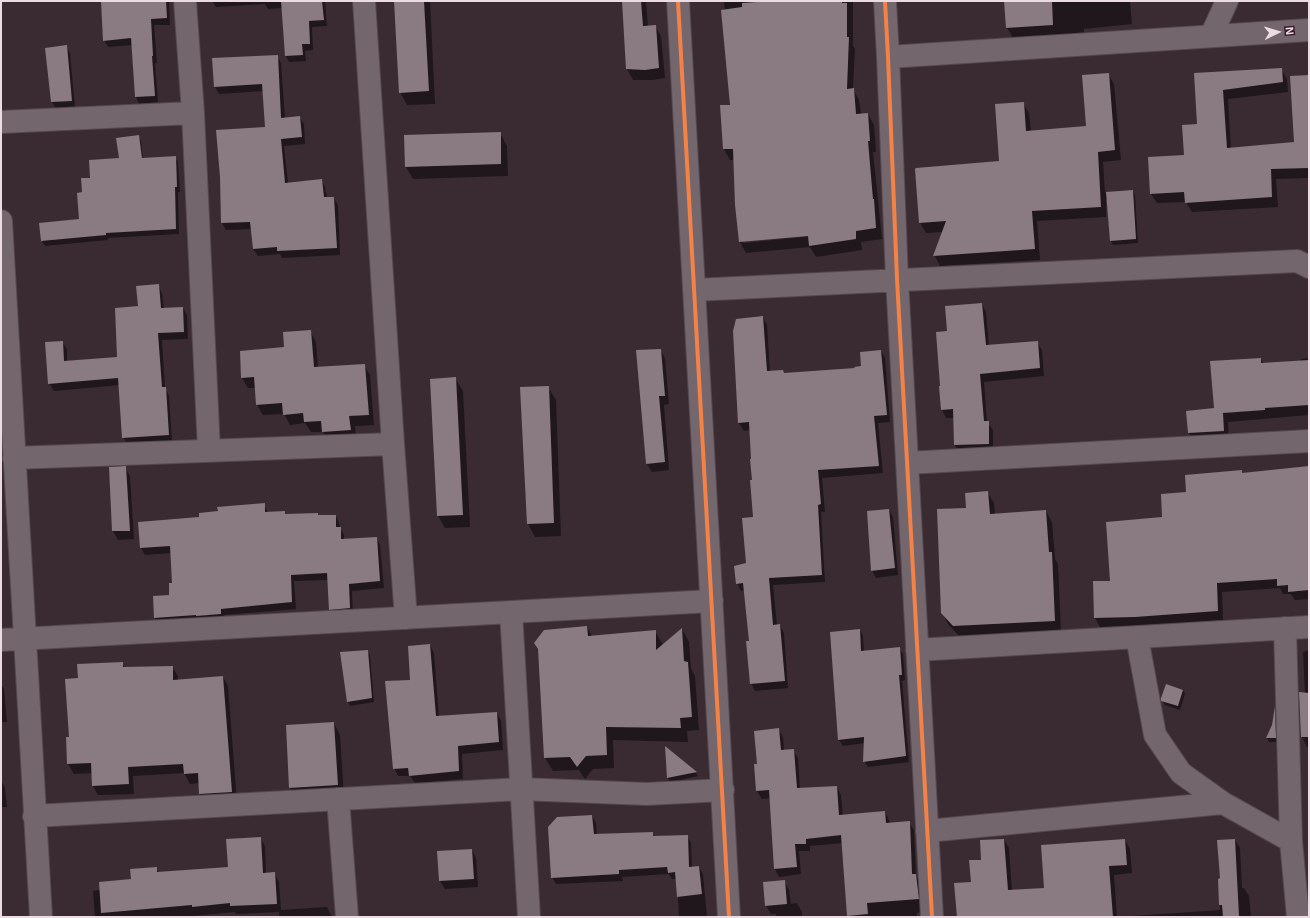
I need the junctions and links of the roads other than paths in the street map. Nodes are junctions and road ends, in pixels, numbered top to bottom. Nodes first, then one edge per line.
1 (185, 1) edge
2 (364, 1) edge
3 (678, 1) edge
4 (885, 1) edge
5 (1227, 1) edge
6 (1309, 30) edge
7 (1211, 36) junction
8 (888, 57) junction
9 (193, 113) junction
10 (1, 122) edge
11 (1, 221) edge
12 (1309, 267) edge
13 (897, 280) junction
14 (694, 290) junction
15 (1309, 441) edge
16 (392, 444) junction
17 (209, 450) junction
18 (14, 458) junction
19 (907, 464) junction
20 (712, 601) junction
21 (510, 612) junction
22 (406, 618) junction
23 (1309, 627) edge
24 (1285, 628) junction
25 (1136, 637) junction
26 (24, 638) junction
27 (1, 640) edge
28 (917, 650) junction
29 (521, 789) junction
30 (722, 790) junction
31 (338, 799) junction
32 (1223, 803) junction
33 (34, 816) junction
34 (927, 831) junction
35 (1291, 841) junction
36 (41, 917) edge
37 (347, 917) edge
38 (529, 917) edge
39 (729, 917) edge
40 (932, 917) edge
41 (1298, 917) edge

1 - 9 street
2 - 16 street
3 - 14 street
4 - 8 street
5 - 7 street
6 - 7 street
7 - 8 street
8 - 13 street
9 - 10 street
9 - 17 street
11 - 18 street
12 - 13 street
13 - 14 street
13 - 19 street
14 - 20 street
15 - 19 street
16 - 17 street
16 - 22 street
17 - 18 street
18 - 26 street
19 - 28 street
20 - 21 street
20 - 30 street
21 - 22 street
21 - 29 street
22 - 26 street
23 - 24 street
24 - 25 street
24 - 35 street
25 - 28 street
25 - 32 street
26 - 27 street
26 - 33 street
28 - 34 street
29 - 30 street
29 - 31 street
29 - 38 street
30 - 39 street
31 - 33 street
31 - 37 street
32 - 34 street
32 - 35 street
33 - 36 street
34 - 40 street
35 - 41 street

